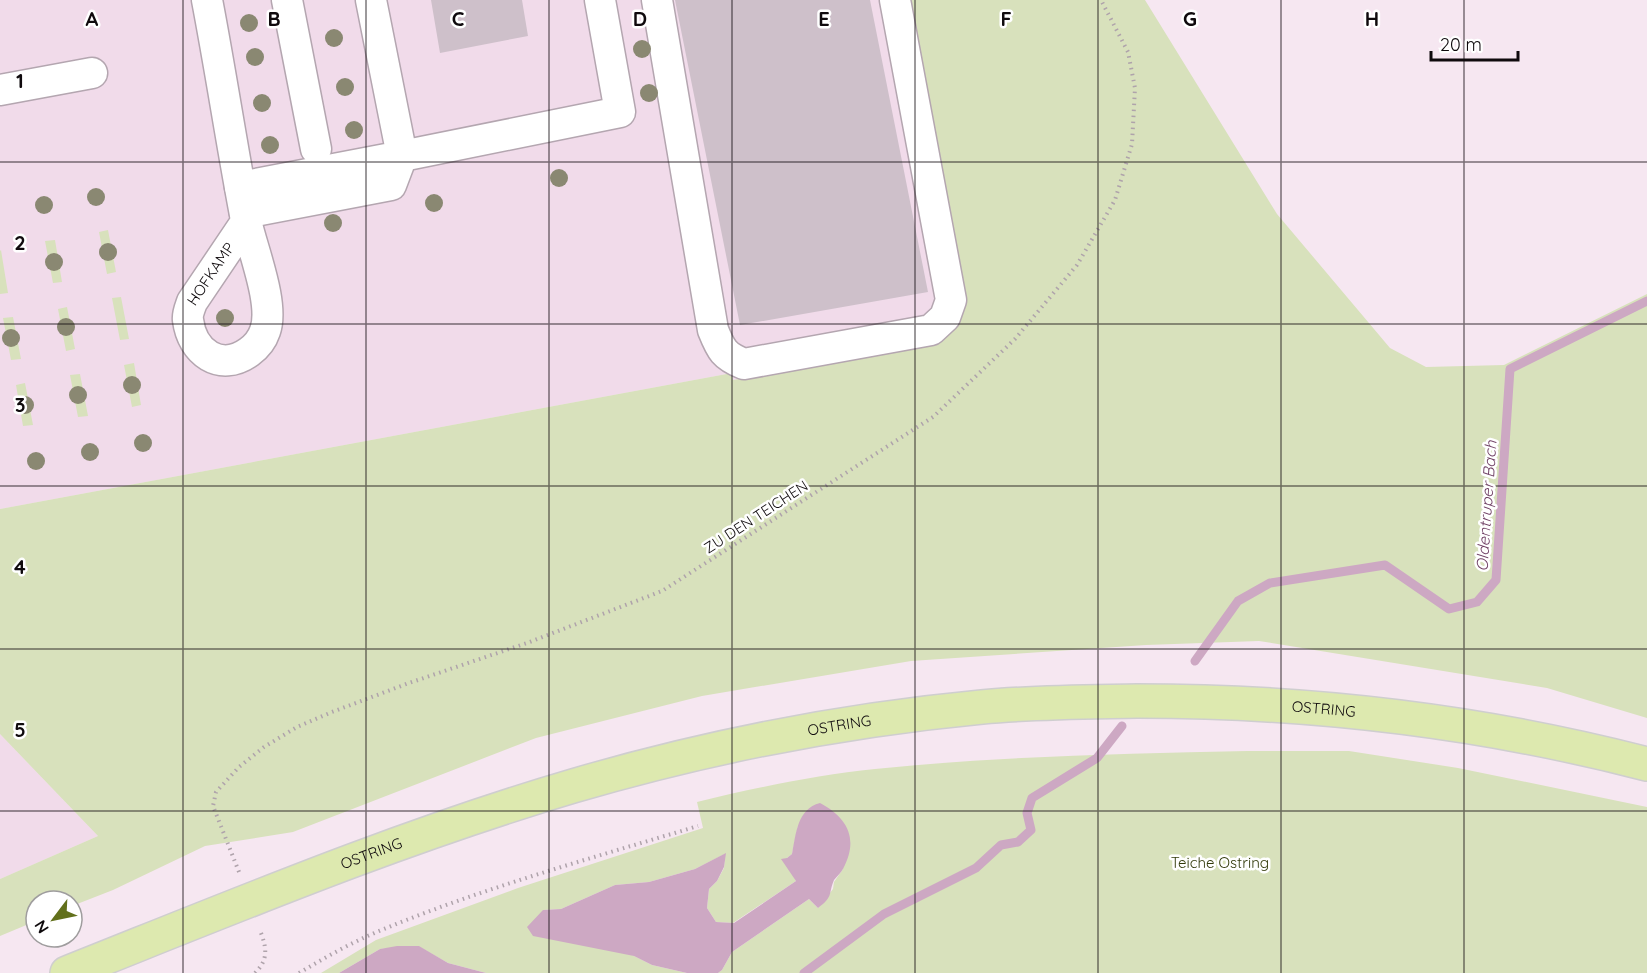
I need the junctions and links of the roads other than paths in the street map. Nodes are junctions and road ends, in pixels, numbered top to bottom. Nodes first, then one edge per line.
1 (207, 0) edge
2 (287, 0) edge
3 (371, 0) edge
4 (600, 0) edge
5 (657, 0) edge
6 (895, 0) edge
7 (92, 73) dead end
8 (0, 90) edge
9 (316, 149) dead end
10 (402, 156) junction
11 (1647, 764) edge
12 (67, 973) edge

1 - 10 street
2 - 9 street
3 - 10 street
4 - 10 street
5 - 6 street
7 - 8 street
11 - 12 main road, OSTRING

